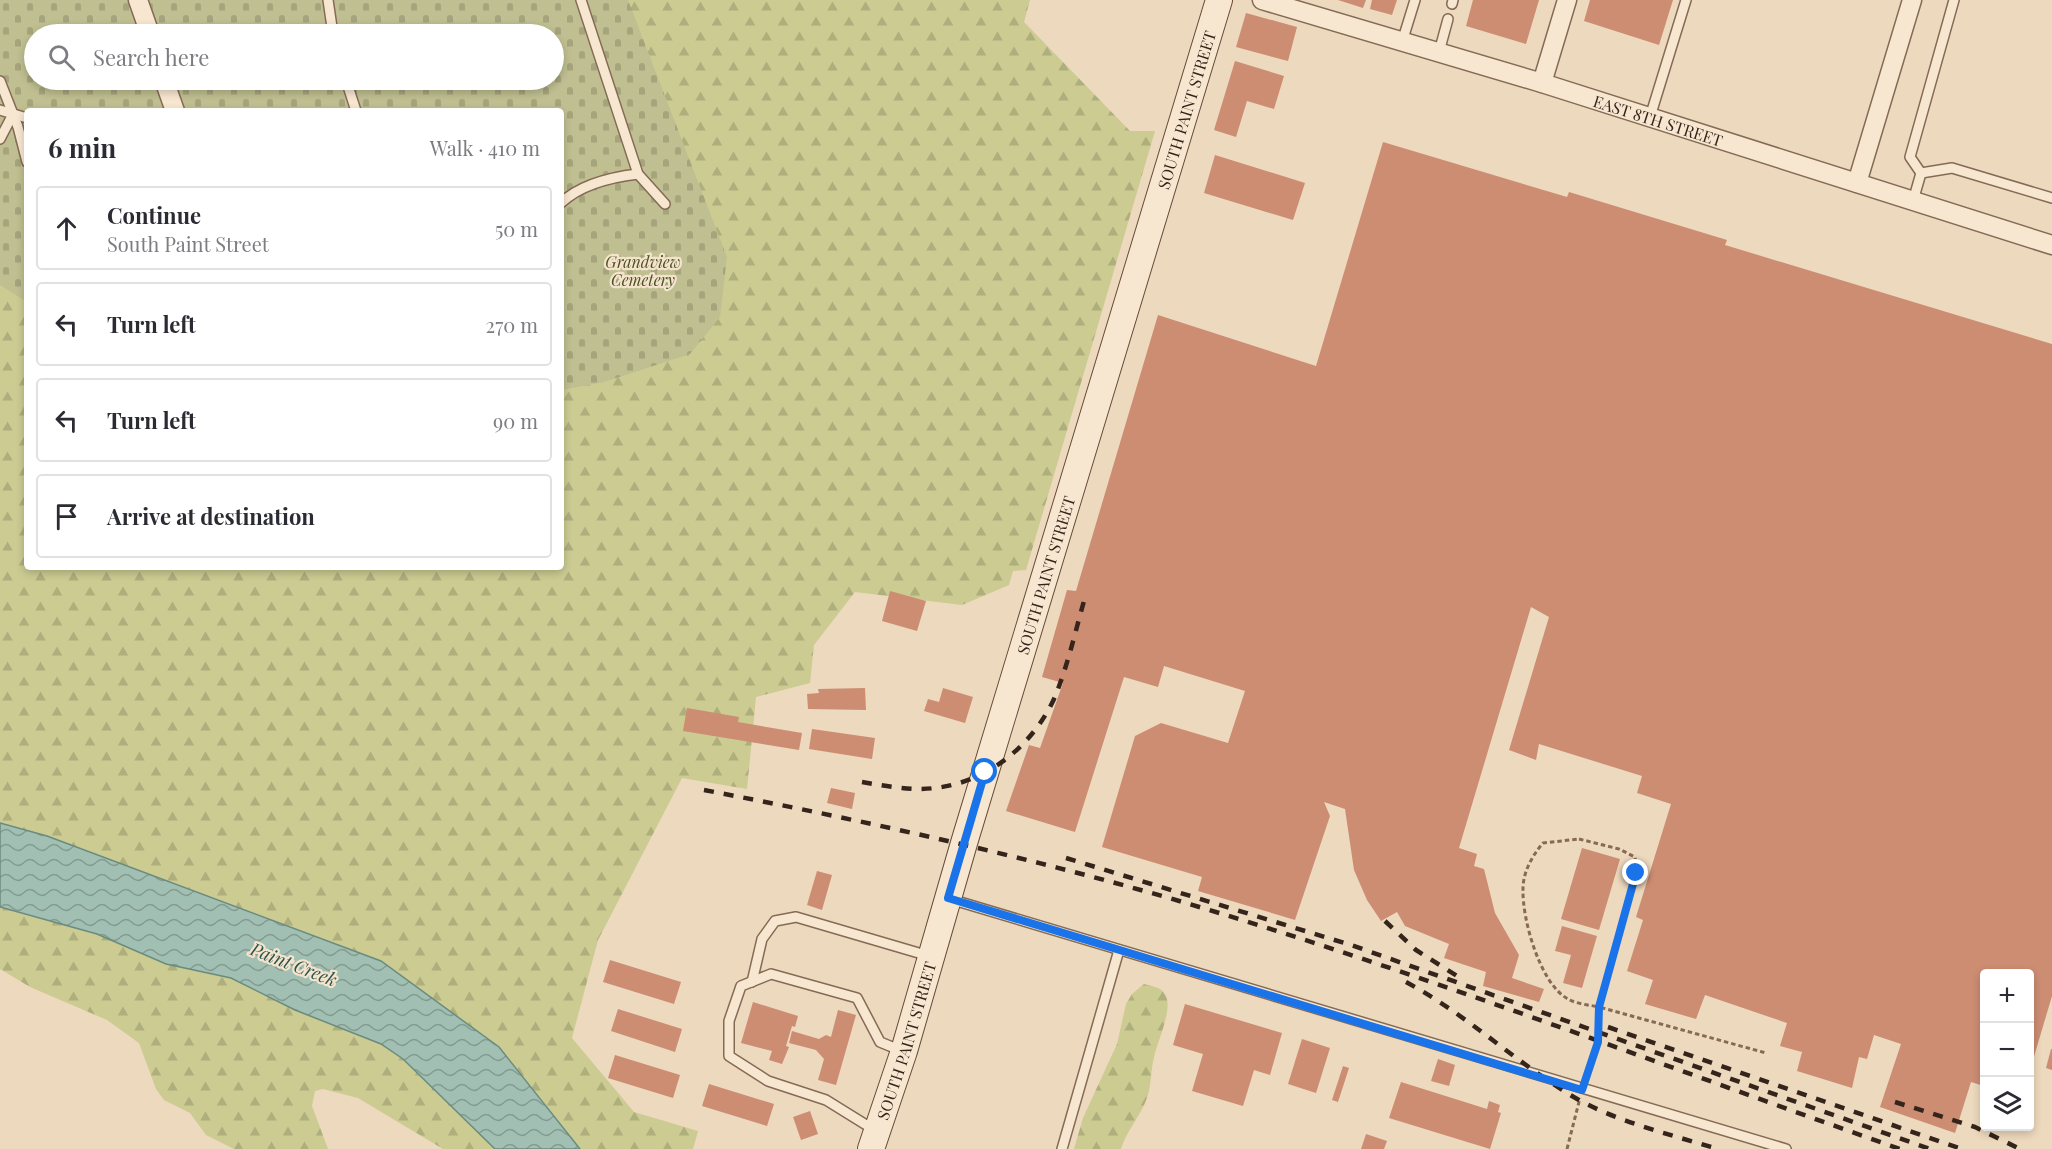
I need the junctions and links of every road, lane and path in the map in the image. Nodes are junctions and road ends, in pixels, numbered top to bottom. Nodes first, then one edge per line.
1 (138, 0) edge
2 (328, 0) edge
3 (581, 0) edge
4 (1219, 0) edge
5 (1262, 0) edge
6 (1415, 0) edge
7 (1567, 0) edge
8 (1686, 0) edge
9 (1912, 0) edge
10 (1954, 0) edge
11 (1448, 19) dead end
12 (146, 24) edge
13 (332, 24) edge
14 (1402, 42) junction
15 (1439, 52) junction
16 (0, 81) edge
17 (1542, 83) junction
18 (168, 90) edge
19 (349, 90) edge
20 (174, 108) edge
21 (355, 108) edge
22 (0, 110) edge
23 (13, 114) junction
24 (24, 117) edge
25 (1650, 117) junction
26 (0, 140) edge
27 (24, 152) edge
28 (1921, 173) junction
29 (638, 174) junction
30 (1857, 183) junction
31 (2052, 198) edge
32 (564, 201) edge
33 (1914, 201) junction
34 (665, 204) dead end
35 (2052, 245) edge
36 (948, 898) junction
37 (1119, 950) junction
38 (931, 957) junction
39 (752, 982) junction
40 (1599, 1007) junction
41 (904, 1052) junction
42 (1766, 1053) dead end
43 (1582, 1090) junction
44 (875, 1141) edge
45 (1062, 1149) edge
46 (1567, 1149) edge
47 (1786, 1149) edge

1 - 12 street
2 - 13 lane
3 - 29 lane
4 - 36 main road, SOUTH PAINT STREET
5 - 14 street, EAST 8TH STREET
6 - 14 lane
7 - 17 street
8 - 25 lane
9 - 30 street
10 - 28 lane
11 - 15 lane
14 - 15 street, EAST 8TH STREET
15 - 17 street, EAST 8TH STREET
16 - 23 lane
17 - 25 street, EAST 8TH STREET
18 - 20 street
19 - 21 lane
22 - 23 lane
23 - 24 lane
23 - 26 lane
23 - 27 lane
25 - 30 street, EAST 8TH STREET
28 - 31 lane
28 - 33 lane
29 - 32 lane
29 - 34 lane
30 - 33 street, EAST 8TH STREET
33 - 35 street, EAST 8TH STREET
36 - 37 lane
36 - 38 main road, SOUTH PAINT STREET
37 - 43 lane
37 - 45 lane
38 - 39 lane
38 - 41 main road, SOUTH PAINT STREET
39 - 41 lane
39 - 44 lane
40 - 40 path
40 - 42 path
40 - 43 path
41 - 44 main road, SOUTH PAINT STREET
43 - 46 path
43 - 47 lane

